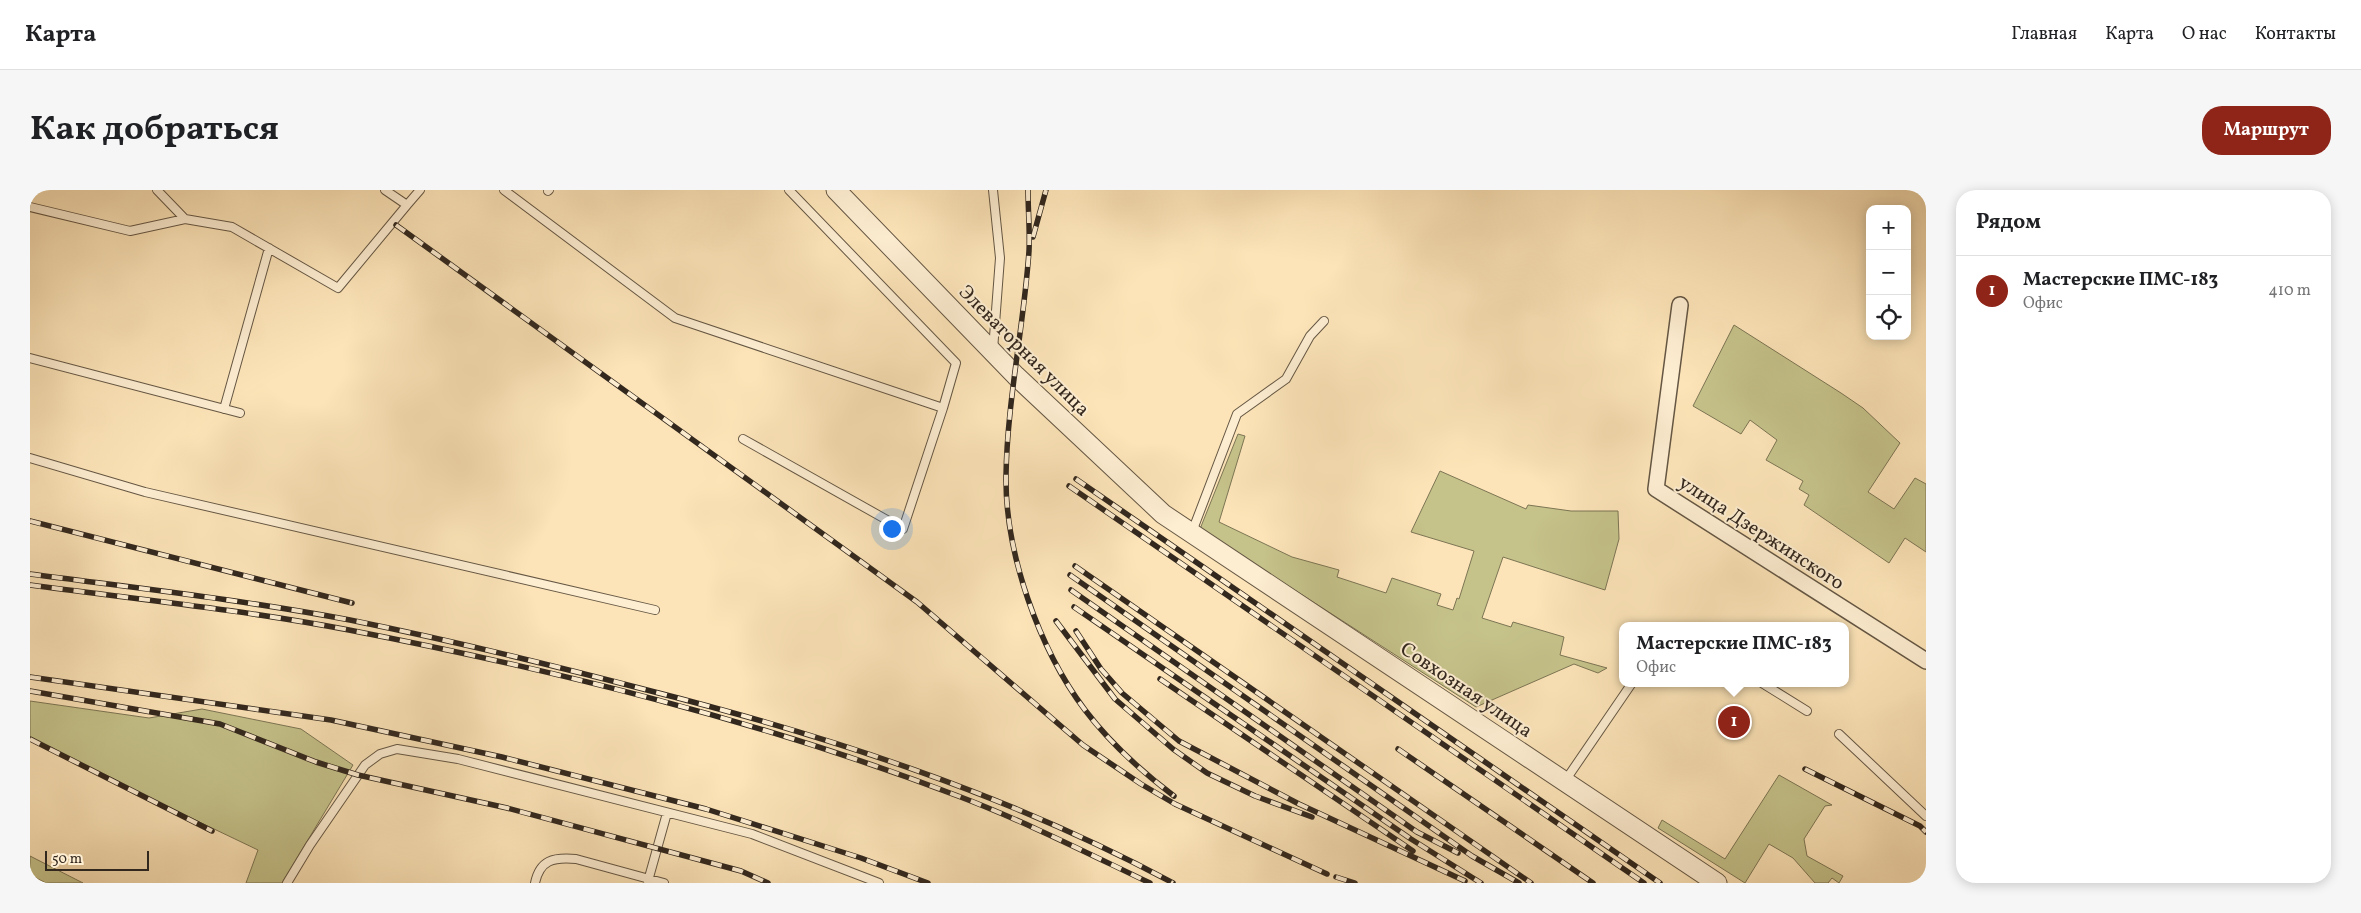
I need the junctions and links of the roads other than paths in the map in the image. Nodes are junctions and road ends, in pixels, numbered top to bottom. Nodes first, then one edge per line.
1 (157, 190) edge
2 (385, 190) edge
3 (420, 190) edge
4 (504, 190) edge
5 (789, 190) edge
6 (836, 190) edge
7 (993, 190) edge
8 (407, 205) junction
9 (30, 207) edge
10 (185, 219) junction
11 (269, 248) junction
12 (1680, 305) dead end
13 (1324, 321) dead end
14 (993, 353) junction
15 (30, 358) edge
16 (944, 408) junction
17 (224, 409) junction
18 (240, 414) dead end
19 (743, 439) dead end
20 (30, 458) edge
21 (1191, 533) junction
22 (655, 610) dead end
23 (1926, 661) edge
24 (1629, 687) edge
25 (1768, 687) edge
26 (1807, 711) dead end
27 (1839, 734) dead end
28 (1565, 781) junction
29 (667, 813) junction
30 (1926, 816) edge
31 (648, 881) edge
32 (287, 883) edge
33 (534, 883) edge
34 (664, 883) edge
35 (878, 883) edge
36 (1717, 883) edge

1 - 10 lane
2 - 8 lane
3 - 8 lane
4 - 16 lane
5 - 16 lane
6 - 14 street, Элеваторная улица
7 - 14 lane
8 - 11 lane
9 - 10 lane
10 - 11 lane
11 - 17 lane
12 - 23 street, улица Дзержинского
13 - 21 lane
14 - 21 street, Элеваторная улица
15 - 17 lane
16 - 19 lane
17 - 18 lane
20 - 22 lane
21 - 28 street, Совхозная улица
24 - 28 lane
25 - 26 lane
27 - 30 lane
28 - 36 street, Совхозная улица
29 - 31 lane
29 - 32 lane
29 - 35 lane
31 - 33 lane
31 - 34 lane

